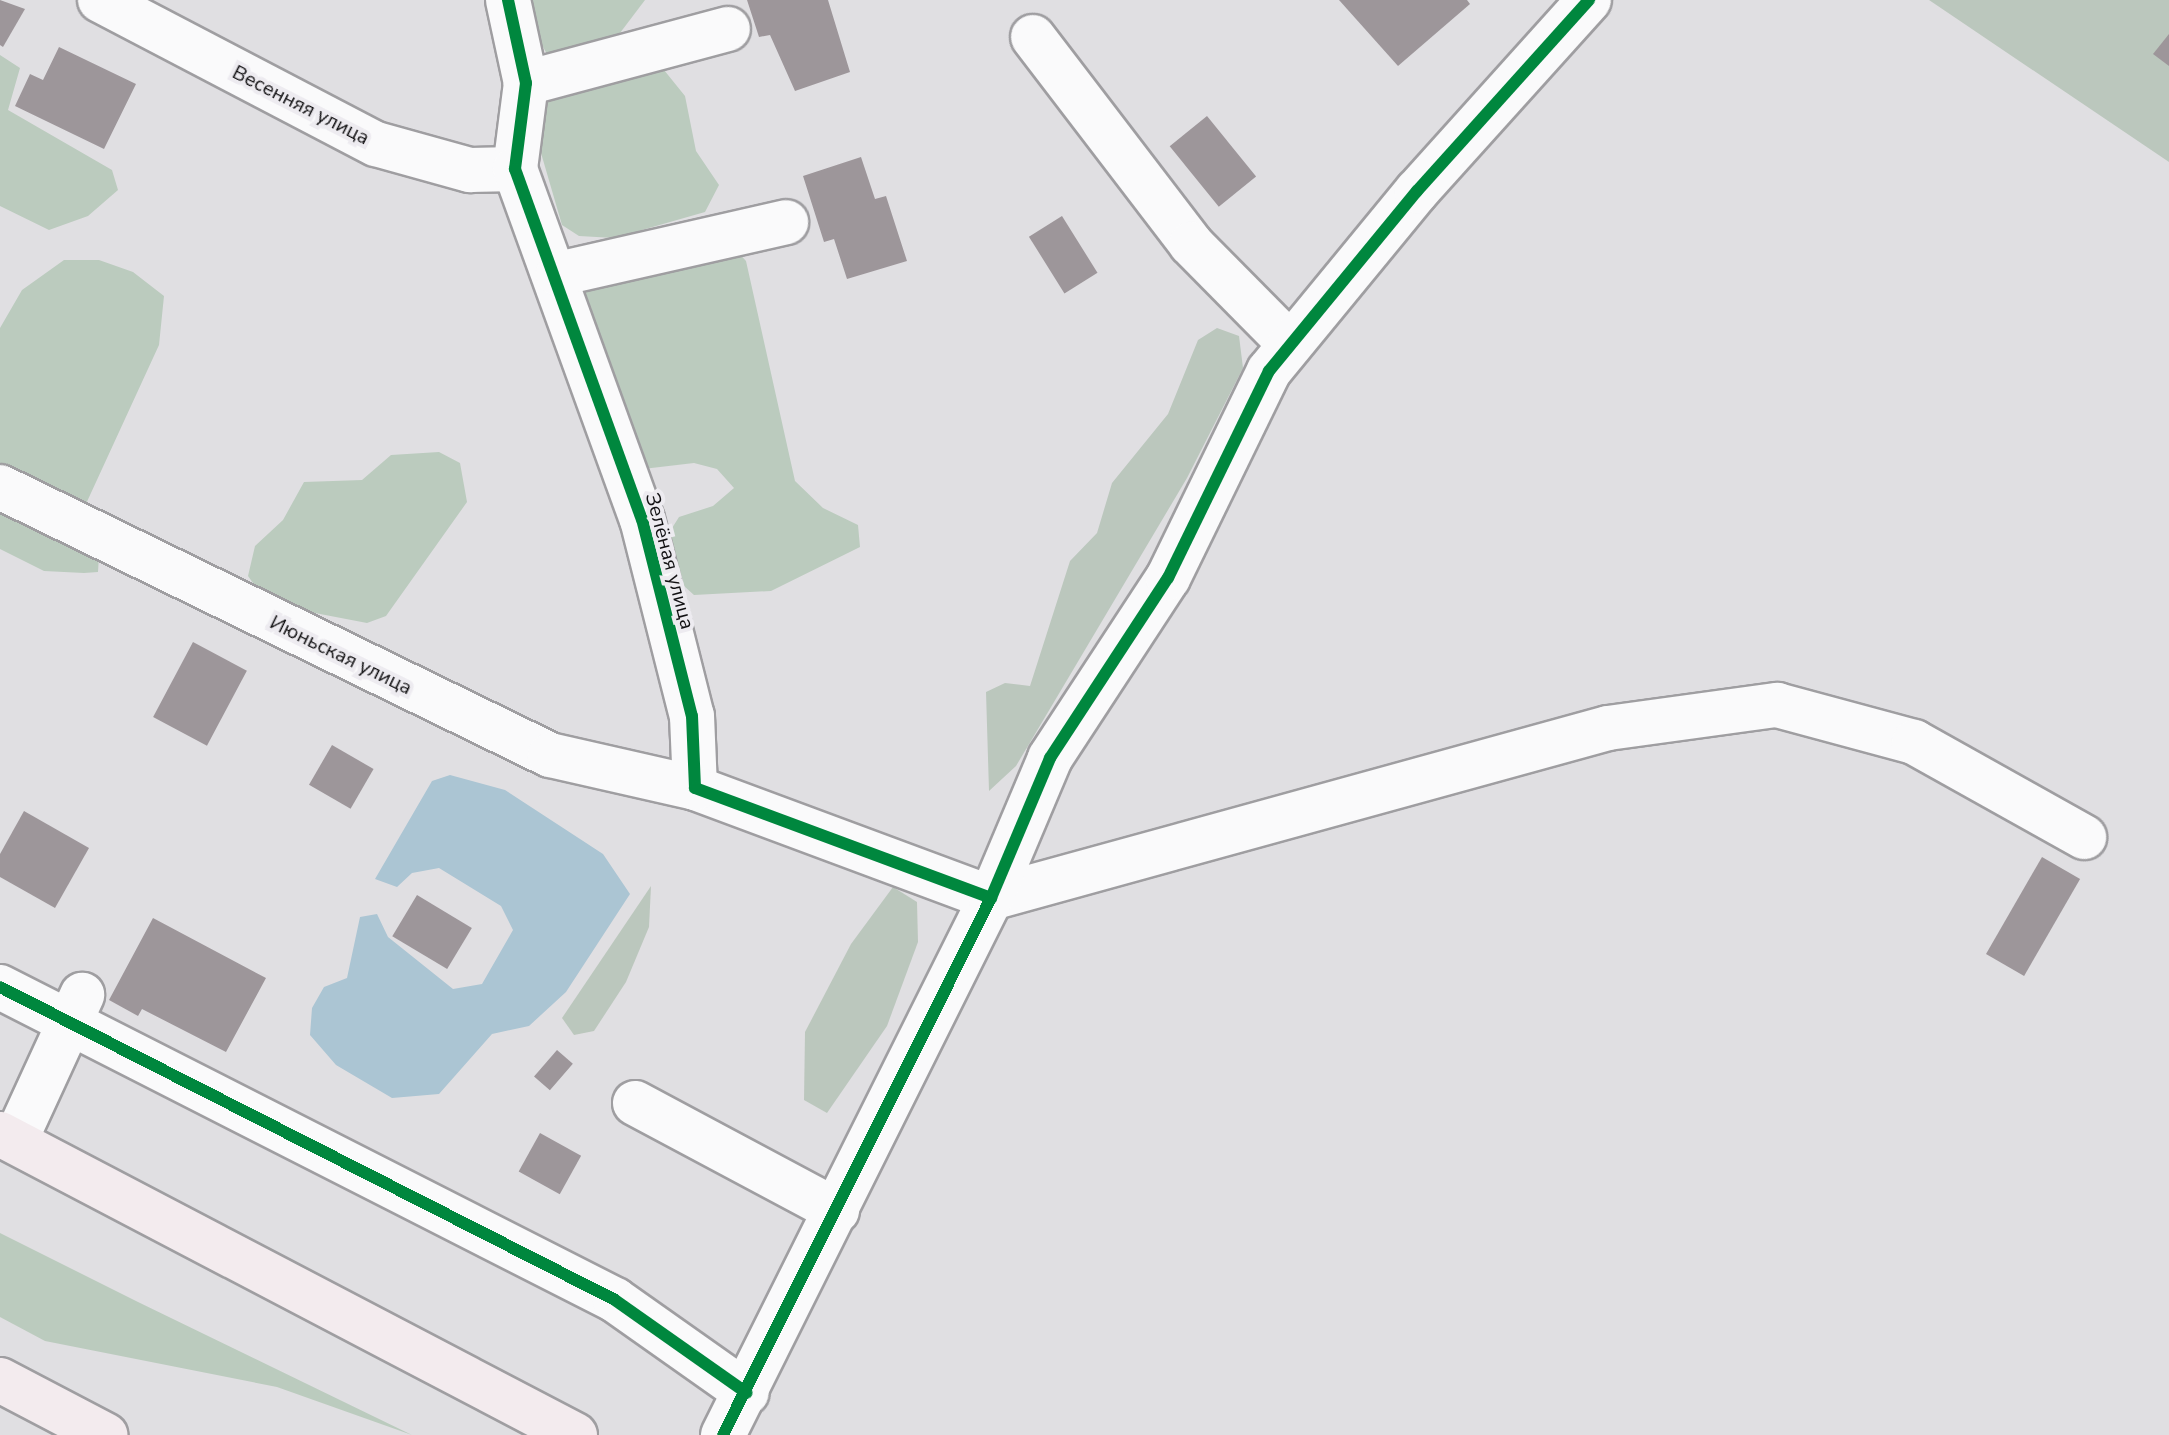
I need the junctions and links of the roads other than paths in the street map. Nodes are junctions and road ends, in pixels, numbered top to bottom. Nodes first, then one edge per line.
1 (100, 0) edge
2 (508, 0) edge
3 (1589, 0) edge
4 (728, 29) dead end
5 (1033, 37) dead end
6 (526, 83) junction
7 (515, 169) junction
8 (786, 222) dead end
9 (558, 274) junction
10 (1288, 342) junction
11 (0, 487) edge
12 (695, 788) junction
13 (2084, 837) dead end
14 (991, 898) junction
15 (0, 987) edge
16 (77, 1011) junction
17 (635, 1103) dead end
18 (8, 1138) edge
19 (837, 1211) junction
20 (0, 1380) edge
21 (747, 1393) junction
22 (105, 1435) edge
23 (575, 1435) edge
24 (723, 1435) edge

1 - 7 street, Весенняя улица
2 - 6 street, Зелёная улица
3 - 10 street
4 - 6 street
5 - 10 street
6 - 7 street, Зелёная улица
7 - 9 street, Зелёная улица
8 - 9 street
9 - 12 street, Зелёная улица
10 - 14 street
11 - 12 street, Июньская улица
12 - 14 street
13 - 14 street
14 - 19 street
15 - 16 street
16 - 18 street
16 - 21 street
17 - 19 street
18 - 23 highway
19 - 21 street
20 - 22 highway
21 - 24 street

